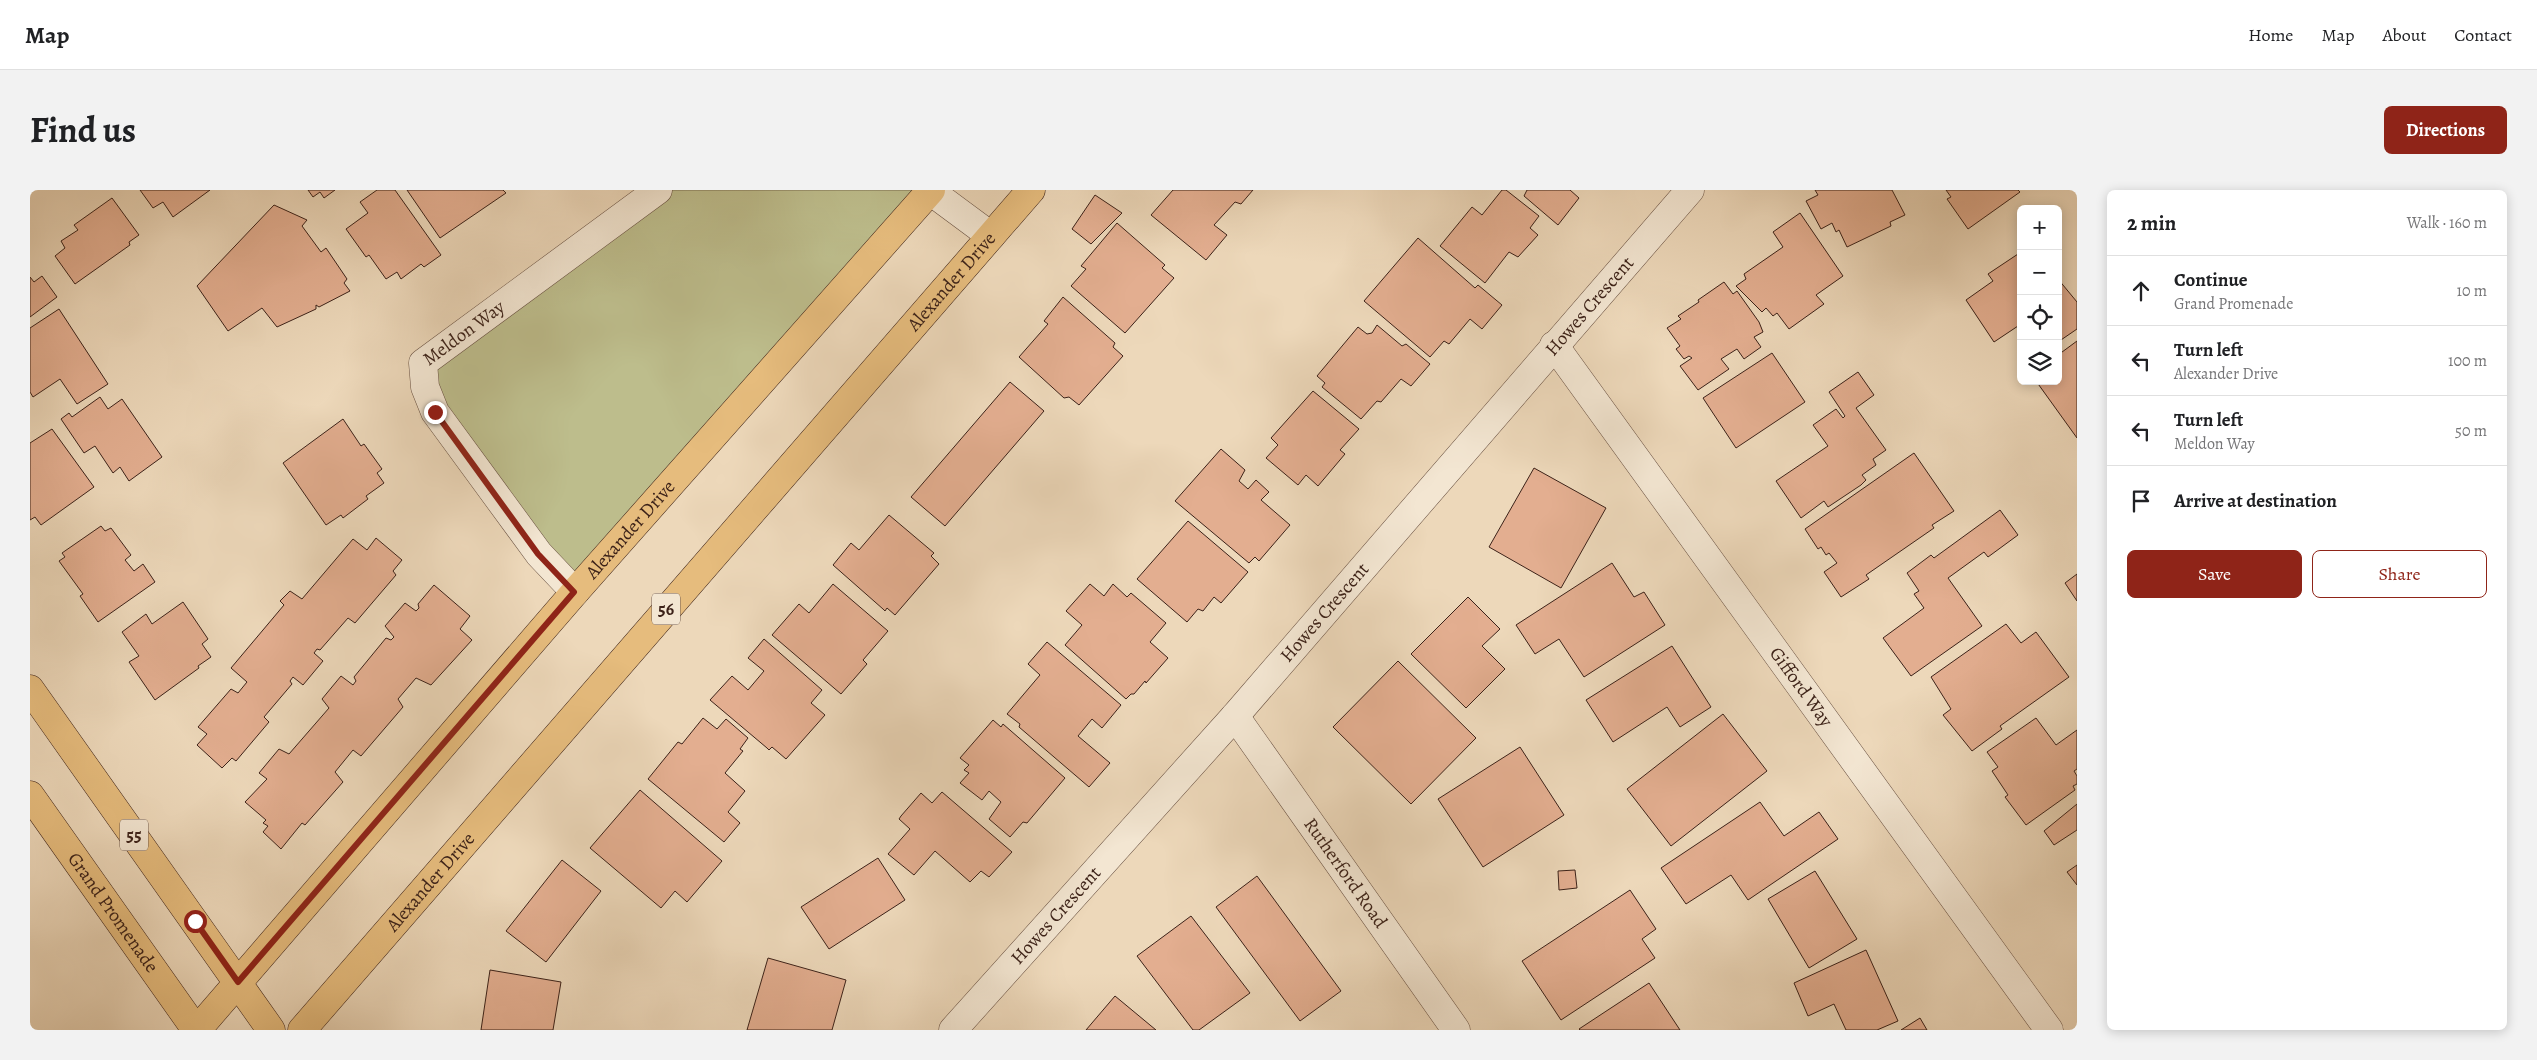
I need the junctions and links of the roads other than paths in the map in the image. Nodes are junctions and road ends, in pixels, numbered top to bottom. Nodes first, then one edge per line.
1 (658, 190) edge
2 (930, 190) edge
3 (1032, 190) edge
4 (1690, 190) edge
5 (991, 236) junction
6 (1554, 345) junction
7 (574, 592) junction
8 (30, 689) edge
9 (1235, 716) junction
10 (30, 795) edge
11 (238, 982) junction
12 (196, 1030) edge
13 (271, 1030) edge
14 (302, 1030) edge
15 (953, 1030) edge
16 (1456, 1030) edge
17 (2049, 1030) edge

1 - 7 street, Meldon Way
2 - 5 street
2 - 7 main road, Alexander Drive
3 - 5 main road, Alexander Drive / 56
4 - 6 street, Howes Crescent
5 - 14 main road, Alexander Drive / 56
6 - 9 street, Howes Crescent
6 - 17 street, Gifford Way
7 - 11 main road, Alexander Drive
8 - 11 main road, 55
9 - 15 street, Howes Crescent
9 - 16 street, Rutherford Road
10 - 12 main road, Grand Promenade
11 - 12 main road, Alexander Drive
11 - 13 main road, 55

